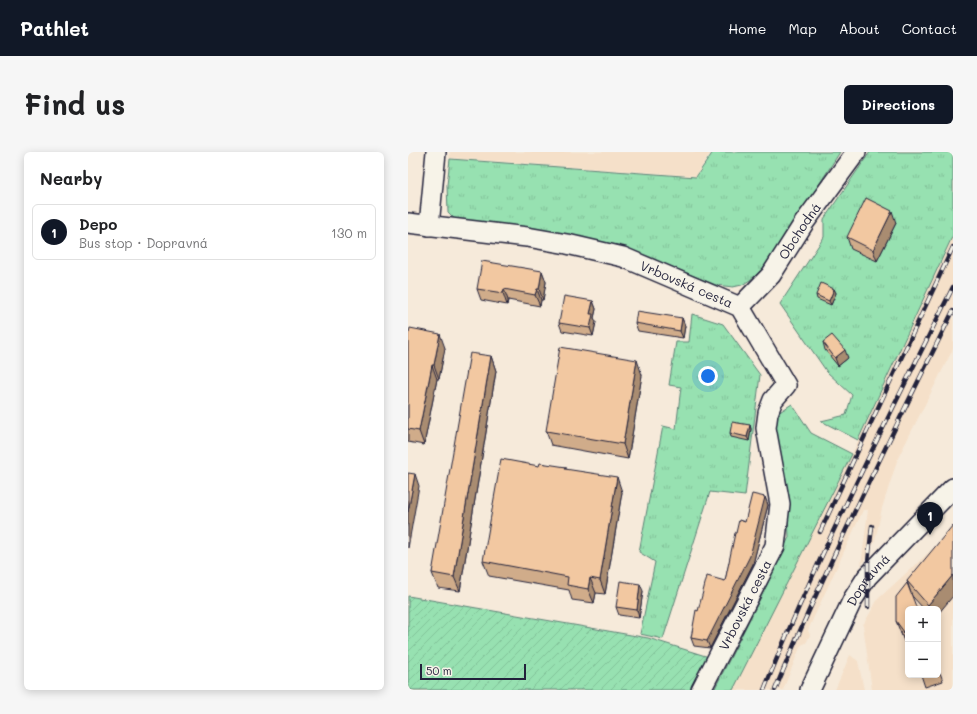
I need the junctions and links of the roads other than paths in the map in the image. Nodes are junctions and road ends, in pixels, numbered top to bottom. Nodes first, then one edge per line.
1 (436, 152) edge
2 (856, 152) edge
3 (408, 223) edge
4 (429, 226) junction
5 (740, 307) junction
6 (953, 488) edge
7 (701, 690) edge
8 (810, 690) edge

1 - 4 street
2 - 5 street, Obchodná
3 - 4 street, Vrbovská cesta
4 - 5 street, Vrbovská cesta
5 - 7 street, Vrbovská cesta
6 - 8 street, Dopravná

